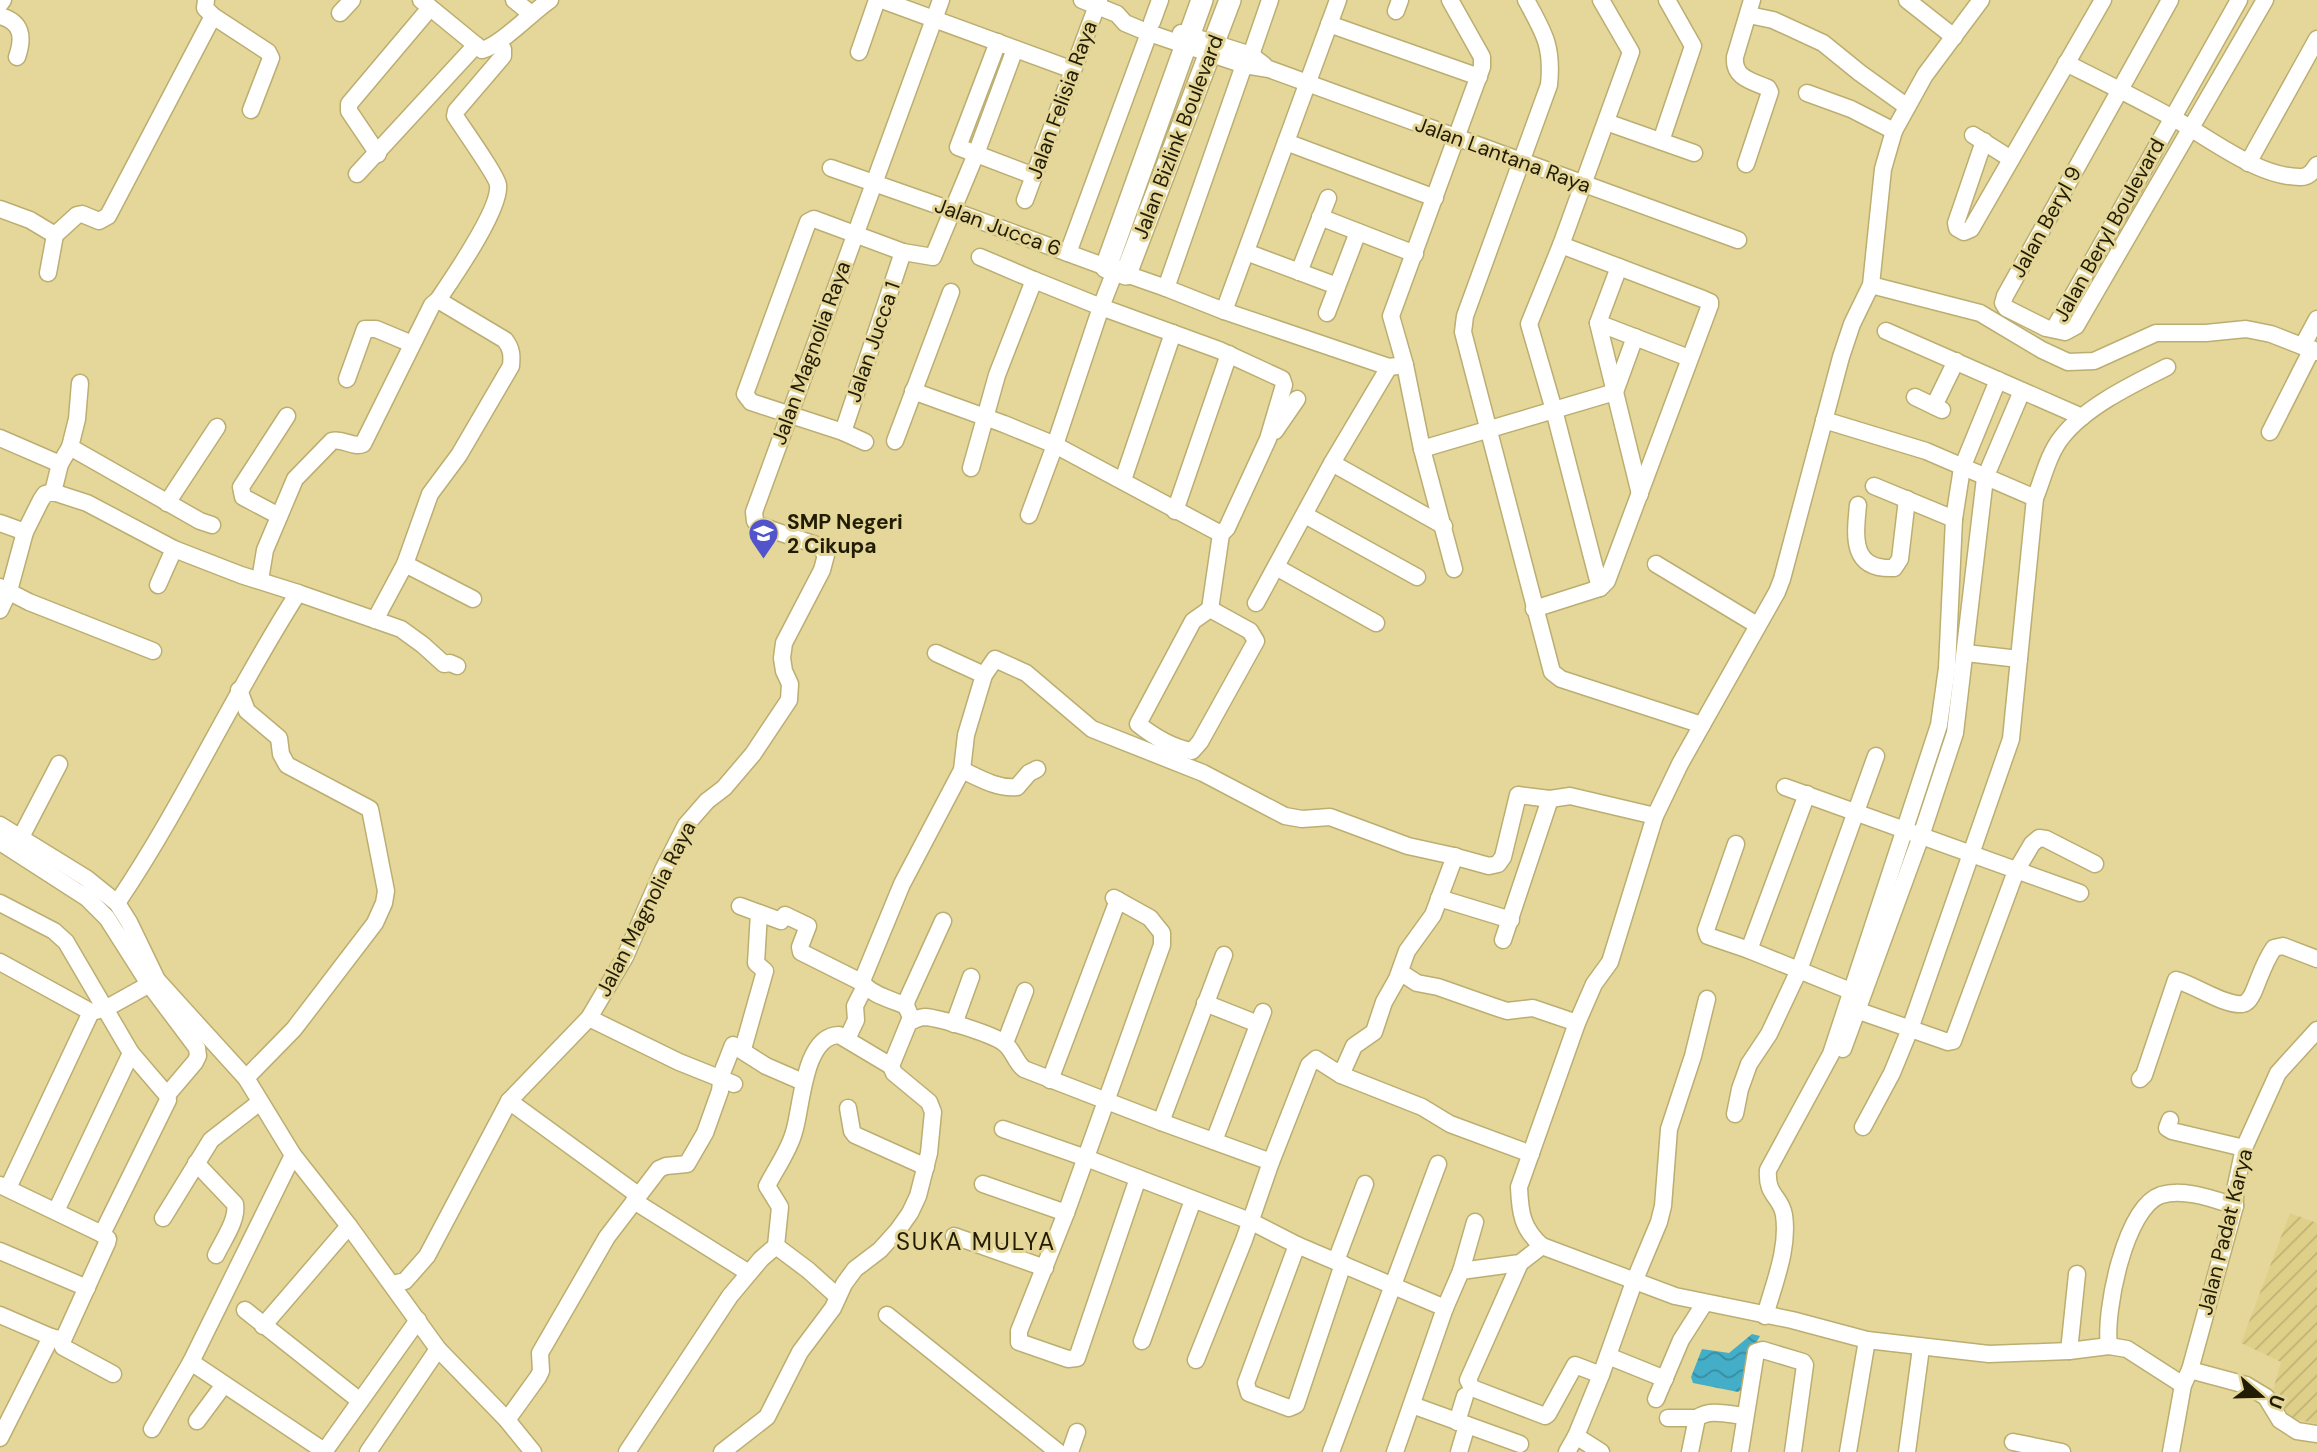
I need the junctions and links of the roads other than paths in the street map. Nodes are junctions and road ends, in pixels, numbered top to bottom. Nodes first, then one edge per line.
1 (206, 0) edge
2 (514, 0) edge
3 (550, 0) edge
4 (880, 0) edge
5 (941, 0) edge
6 (1160, 0) edge
7 (1202, 0) edge
8 (1230, 0) edge
9 (1270, 0) edge
10 (1338, 0) edge
11 (1525, 0) edge
12 (1601, 0) edge
13 (1667, 0) edge
14 (1907, 0) edge
15 (1981, 0) edge
16 (2103, 0) edge
17 (2170, 0) edge
18 (2239, 0) edge
19 (2265, 0) edge
20 (1093, 2) edge
21 (1454, 2) edge
22 (426, 4) edge
23 (1750, 7) edge
24 (530, 13) junction
25 (0, 16) edge
26 (213, 16) junction
27 (934, 19) junction
28 (1329, 23) junction
29 (1150, 28) junction
30 (1954, 37) junction
31 (2317, 39) edge
32 (1187, 40) junction
33 (998, 42) junction
34 (498, 43) junction
35 (476, 46) junction
36 (1015, 49) junction
37 (1212, 49) junction
38 (859, 52) dead end
39 (17, 57) dead end
40 (1247, 60) junction
41 (2066, 63) junction
42 (1073, 70) junction
43 (1479, 77) junction
44 (1307, 84) junction
45 (2120, 90) junction
46 (1807, 93) dead end
47 (1906, 106) junction
48 (251, 110) dead end
49 (1606, 122) junction
50 (2182, 124) junction
51 (1894, 131) junction
52 (1458, 138) junction
53 (1661, 141) junction
54 (1286, 142) junction
55 (1694, 153) dead end
56 (378, 154) junction
57 (976, 154) junction
58 (2011, 159) junction
59 (1521, 161) junction
60 (2248, 163) junction
61 (1746, 164) dead end
62 (831, 168) dead end
63 (2311, 171) edge
64 (357, 174) dead end
65 (1034, 176) junction
66 (873, 183) junction
67 (1584, 184) junction
68 (1328, 198) dead end
69 (1435, 198) junction
70 (1026, 200) dead end
71 (0, 209) edge
72 (951, 209) junction
73 (1320, 217) junction
74 (1358, 232) junction
75 (855, 234) junction
76 (55, 235) junction
77 (1738, 240) dead end
78 (1561, 245) junction
79 (903, 252) junction
80 (1246, 252) junction
81 (1068, 253) junction
82 (1415, 254) junction
83 (980, 257) dead end
84 (1619, 267) junction
85 (1115, 271) junction
86 (1299, 272) junction
87 (48, 273) dead end
88 (1034, 280) junction
89 (1871, 285) junction
90 (1337, 286) junction
91 (1166, 288) junction
92 (951, 292) dead end
93 (438, 300) junction
94 (1101, 306) junction
95 (1224, 311) junction
96 (1327, 313) dead end
97 (2317, 319) edge
98 (1598, 323) junction
99 (2054, 329) junction
100 (1886, 331) dead end
101 (1173, 333) junction
102 (1635, 337) junction
103 (412, 344) junction
104 (2311, 349) edge
105 (1229, 354) junction
106 (1689, 358) junction
107 (1956, 361) junction
108 (1397, 366) junction
109 (2167, 367) dead end
110 (348, 379) dead end
111 (1998, 380) junction
112 (80, 383) dead end
113 (913, 391) junction
114 (2022, 391) junction
115 (1615, 392) junction
116 (1915, 397) dead end
117 (1297, 398) dead end
118 (1555, 410) junction
119 (789, 414) junction
120 (287, 416) dead end
121 (2082, 417) junction
122 (984, 418) junction
123 (1825, 421) junction
124 (217, 427) dead end
125 (1489, 428) junction
126 (843, 432) junction
127 (2270, 432) dead end
128 (0, 438) edge
129 (1268, 439) junction
130 (895, 441) dead end
131 (865, 442) dead end
132 (1055, 445) junction
133 (70, 447) junction
134 (1422, 449) junction
135 (1332, 463) junction
136 (60, 464) junction
137 (971, 468) dead end
138 (1962, 468) junction
139 (1985, 478) junction
140 (1123, 480) junction
141 (1874, 486) dead end
142 (53, 492) junction
143 (1640, 494) junction
144 (2035, 498) junction
145 (1907, 499) junction
146 (167, 503) junction
147 (1857, 505) dead end
148 (1175, 511) junction
149 (1029, 515) dead end
150 (1305, 515) junction
151 (279, 516) junction
152 (1954, 519) junction
153 (0, 523) edge
154 (212, 525) dead end
155 (1444, 526) junction
156 (25, 532) junction
157 (1221, 534) junction
158 (174, 550) junction
159 (405, 564) junction
160 (1656, 564) dead end
161 (1276, 568) junction
162 (1454, 569) dead end
163 (1417, 578) dead end
164 (260, 580) junction
165 (158, 585) dead end
166 (1600, 588) junction
167 (4, 589) edge
168 (298, 593) junction
169 (473, 599) dead end
170 (1256, 603) dead end
171 (1210, 609) junction
172 (1534, 609) junction
173 (0, 610) edge
174 (375, 620) junction
175 (1376, 623) dead end
176 (1757, 625) junction
177 (153, 651) dead end
178 (936, 653) dead end
179 (1966, 653) junction
180 (2020, 659) junction
181 (457, 666) dead end
182 (1947, 668) junction
183 (1964, 671) junction
184 (984, 676) junction
185 (239, 690) junction
186 (1702, 725) junction
187 (1876, 756) dead end
188 (59, 764) dead end
189 (1037, 769) dead end
190 (962, 771) junction
191 (1785, 787) dead end
192 (1807, 794) junction
193 (1550, 799) junction
194 (1856, 813) junction
195 (1655, 816) junction
196 (0, 825) edge
197 (1904, 829) junction
198 (1921, 836) junction
199 (21, 837) junction
200 (0, 842) edge
201 (1737, 844) dead end
202 (1972, 855) junction
203 (1455, 856) junction
204 (2095, 864) dead end
205 (2016, 871) junction
206 (2080, 893) dead end
207 (1439, 898) junction
208 (0, 903) edge
209 (117, 903) junction
210 (740, 906) dead end
211 (759, 913) junction
212 (1511, 920) junction
213 (943, 921) dead end
214 (1503, 940) dead end
215 (1749, 950) junction
216 (1224, 955) dead end
217 (2317, 959) edge
218 (0, 962) edge
219 (1799, 970) junction
220 (1400, 972) junction
221 (971, 977) dead end
222 (153, 982) junction
223 (864, 985) junction
224 (1025, 991) dead end
225 (1853, 992) junction
226 (1707, 999) dead end
227 (1205, 1003) junction
228 (98, 1011) junction
229 (1859, 1011) junction
230 (909, 1013) junction
231 (589, 1018) junction
232 (1577, 1023) junction
233 (954, 1024) junction
234 (1910, 1029) junction
235 (2317, 1030) edge
236 (847, 1039) junction
237 (1005, 1043) junction
238 (743, 1049) junction
239 (131, 1053) junction
240 (891, 1066) junction
241 (1341, 1075) junction
242 (246, 1078) junction
243 (2140, 1079) dead end
244 (1050, 1080) junction
245 (728, 1081) junction
246 (803, 1082) junction
247 (167, 1095) junction
248 (509, 1101) junction
249 (1105, 1101) junction
250 (260, 1102) junction
251 (848, 1108) dead end
252 (1735, 1114) dead end
253 (2170, 1120) dead end
254 (1161, 1122) junction
255 (1863, 1127) dead end
256 (1003, 1129) dead end
257 (1214, 1141) junction
258 (2244, 1148) junction
259 (1531, 1154) junction
260 (293, 1155) junction
261 (1086, 1158) junction
262 (1271, 1162) junction
263 (196, 1163) junction
264 (1438, 1164) dead end
265 (926, 1167) junction
266 (1138, 1178) junction
267 (1767, 1182) junction
268 (984, 1184) dead end
269 (1365, 1184) dead end
270 (4, 1187) edge
271 (636, 1198) junction
272 (1193, 1200) junction
273 (2235, 1206) junction
274 (56, 1211) junction
275 (1066, 1213) junction
276 (163, 1218) dead end
277 (1250, 1221) junction
278 (1475, 1222) dead end
279 (349, 1226) junction
280 (102, 1234) junction
281 (954, 1236) dead end
282 (1297, 1245) junction
283 (776, 1246) junction
284 (1542, 1246) junction
285 (0, 1251) edge
286 (216, 1255) dead end
287 (1340, 1263) junction
288 (1520, 1263) junction
289 (1045, 1268) junction
290 (1461, 1271) junction
291 (749, 1273) junction
292 (2077, 1274) dead end
293 (1634, 1282) junction
294 (392, 1284) junction
295 (1391, 1286) junction
296 (87, 1288) junction
297 (836, 1296) junction
298 (1704, 1304) junction
299 (1446, 1308) junction
300 (245, 1310) dead end
301 (887, 1315) dead end
302 (1765, 1316) junction
303 (1, 1319) edge
304 (418, 1320) junction
305 (263, 1326) junction
306 (56, 1339) junction
307 (1867, 1340) junction
308 (1142, 1341) dead end
309 (2109, 1346) junction
310 (1921, 1348) junction
311 (438, 1349) junction
312 (2069, 1351) junction
313 (1608, 1356) junction
314 (1196, 1360) dead end
315 (191, 1362) junction
316 (113, 1374) dead end
317 (1601, 1375) junction
318 (2187, 1377) junction
319 (1664, 1379) junction
320 (223, 1386) junction
321 (1465, 1396) dead end
322 (1657, 1399) dead end
323 (360, 1401) junction
324 (1412, 1405) junction
325 (1745, 1416) junction
326 (1668, 1418) dead end
327 (1697, 1418) junction
328 (507, 1420) junction
329 (197, 1421) dead end
330 (1462, 1424) junction
331 (152, 1429) dead end
332 (1077, 1432) dead end
333 (2317, 1434) edge
334 (1576, 1436) junction
335 (0, 1438) edge
336 (2012, 1442) dead end
337 (1520, 1444) dead end
338 (324, 1452) edge
339 (368, 1452) edge
340 (533, 1452) edge
341 (627, 1452) edge
342 (722, 1452) edge
343 (1058, 1452) edge
344 (1070, 1452) edge
345 (1331, 1452) edge
346 (1395, 1452) edge
347 (1459, 1452) edge
348 (1567, 1452) edge
349 (1601, 1452) edge
350 (1690, 1452) edge
351 (1740, 1452) edge
352 (1793, 1452) edge
353 (1847, 1452) edge
354 (1907, 1452) edge
355 (2062, 1452) edge
356 (2171, 1452) edge

1 - 26 street
2 - 24 street
3 - 24 street
4 - 27 street
4 - 38 street
5 - 27 street, Jalan Magnolia Raya
6 - 29 street
7 - 32 street, Jalan Bizlink Boulevard
8 - 37 street, Jalan Bizlink Boulevard
9 - 40 street
10 - 28 street
11 - 59 street
12 - 49 street
13 - 53 street
14 - 30 street
15 - 30 street
16 - 41 street
17 - 45 street
18 - 50 street, Jalan Beryl Boulevard
19 - 50 street, Jalan Beryl Boulevard
20 - 29 street, Jalan Lantana Raya
20 - 42 street, Jalan Felisia Raya
21 - 43 street
22 - 35 street
22 - 56 street
23 - 47 street
23 - 61 street
24 - 34 street
25 - 39 street
26 - 48 street
26 - 76 street
27 - 33 street
27 - 66 street, Jalan Magnolia Raya
28 - 43 street
28 - 44 street
29 - 32 street, Jalan Lantana Raya
29 - 81 street
30 - 47 street
31 - 60 street
32 - 37 street, Jalan Lantana Raya
32 - 85 street, Jalan Bizlink Boulevard
33 - 36 street
33 - 57 street
34 - 35 street
34 - 93 street
35 - 56 street
36 - 42 street
36 - 57 street
37 - 40 street, Jalan Lantana Raya
37 - 85 street, Jalan Bizlink Boulevard
40 - 44 street, Jalan Lantana Raya
40 - 91 street
41 - 45 street
41 - 58 street
42 - 65 street, Jalan Felisia Raya
43 - 52 street
44 - 52 street, Jalan Lantana Raya
44 - 54 street
45 - 50 street
45 - 99 street, Jalan Beryl 9
46 - 51 street
47 - 51 street
49 - 53 street
49 - 67 street
50 - 60 street
50 - 99 street, Jalan Beryl Boulevard
50 - 99 street, Jalan Beryl Boulevard
51 - 89 street
52 - 59 street, Jalan Lantana Raya
52 - 69 street
53 - 55 street
54 - 69 street
54 - 80 street
56 - 64 street
57 - 65 street
57 - 72 street
58 - 58 street
59 - 67 street, Jalan Lantana Raya
59 - 125 street
60 - 63 street
62 - 66 street, Jalan Jucca 6
65 - 70 street, Jalan Felisia Raya
66 - 72 street, Jalan Jucca 6
66 - 75 street, Jalan Magnolia Raya
67 - 77 street, Jalan Lantana Raya
67 - 78 street
68 - 73 street
69 - 82 street
71 - 76 street
72 - 79 street
72 - 81 street, Jalan Jucca 6
73 - 74 street
73 - 86 street
74 - 82 street
74 - 90 street
75 - 79 street
75 - 119 street, Jalan Magnolia Raya
75 - 119 street
76 - 87 street
78 - 84 street
78 - 118 street
79 - 126 street, Jalan Jucca 1
80 - 86 street
80 - 95 street
81 - 85 street, Jalan Jucca 6
82 - 108 street
83 - 88 street
84 - 98 street
84 - 106 street
85 - 91 street, Jalan Jucca 6
85 - 94 street
86 - 90 street
88 - 94 street
88 - 122 street
89 - 104 street
89 - 123 street
90 - 96 street
91 - 95 street, Jalan Jucca 6
92 - 113 street
93 - 103 street
93 - 159 street
94 - 101 street
94 - 132 street
95 - 108 street, Jalan Jucca 6
97 - 104 street
98 - 102 street
98 - 115 street
100 - 107 street
101 - 105 street
101 - 140 street
102 - 106 street
102 - 115 street
103 - 110 street
103 - 151 street
104 - 127 street
105 - 129 street
105 - 148 street
106 - 143 street
107 - 111 street
107 - 116 street
108 - 134 street
108 - 135 street
109 - 121 street
111 - 114 street
111 - 138 street
112 - 133 street
113 - 122 street
113 - 130 street
114 - 121 street
114 - 139 street
115 - 118 street
115 - 143 street
117 - 129 street
118 - 125 street
118 - 166 street
119 - 126 street
119 - 231 street, Jalan Magnolia Raya
120 - 151 street
121 - 144 street
122 - 132 street
122 - 137 street
123 - 138 street
123 - 176 street
124 - 146 street
125 - 134 street
125 - 172 street
126 - 131 street
128 - 136 street
129 - 157 street
132 - 140 street
132 - 149 street
133 - 136 street
133 - 146 street
134 - 155 street
135 - 150 street
135 - 155 street
136 - 142 street
138 - 139 street
138 - 152 street
139 - 144 street
139 - 179 street
140 - 148 street
141 - 145 street
142 - 156 street
142 - 158 street
143 - 166 street
144 - 180 street
145 - 147 street
145 - 152 street
146 - 154 street
148 - 157 street
150 - 161 street
150 - 163 street
151 - 164 street
152 - 182 street
153 - 156 street
155 - 162 street
156 - 167 street
157 - 171 street
158 - 164 street
158 - 165 street
159 - 169 street
159 - 174 street
160 - 176 street
161 - 170 street
161 - 175 street
164 - 168 street
166 - 172 street
167 - 173 street
167 - 177 street
168 - 174 street
168 - 185 street
171 - 171 street
172 - 186 street
174 - 181 street
176 - 186 street
178 - 184 street
179 - 180 street
179 - 183 street
180 - 202 street
182 - 183 street
182 - 197 street
183 - 198 street
184 - 190 street
184 - 203 street
185 - 209 street
185 - 242 street
186 - 195 street
187 - 194 street
188 - 199 street
189 - 190 street
190 - 223 street
191 - 192 street
192 - 194 street
192 - 215 street
193 - 195 street
193 - 203 street
193 - 212 street
194 - 197 street
194 - 219 street
195 - 232 street
196 - 199 street
197 - 198 street
197 - 225 street
198 - 202 street
198 - 229 street
199 - 209 street
200 - 222 street
201 - 215 street
202 - 205 street
202 - 234 street
203 - 207 street
204 - 205 street
205 - 206 street
205 - 234 street
207 - 212 street
207 - 220 street
208 - 228 street
209 - 222 street
210 - 211 street
211 - 223 street
211 - 238 street
212 - 214 street
213 - 230 street
215 - 219 street
216 - 227 street
217 - 243 street
218 - 228 street
219 - 225 street
219 - 252 street
220 - 232 street
220 - 241 street
221 - 233 street
222 - 228 street
222 - 242 street
222 - 247 street
223 - 230 street
223 - 236 street
224 - 237 street
225 - 267 street
226 - 293 street
227 - 254 street
227 - 257 street
228 - 239 street
228 - 270 street
229 - 234 street
229 - 267 street
230 - 233 street
230 - 240 street
231 - 245 street
231 - 248 street, Jalan Magnolia Raya
232 - 259 street
233 - 237 street
234 - 255 street
235 - 258 street, Jalan Padat Karya
236 - 240 street
236 - 246 street
237 - 244 street
238 - 245 street
238 - 246 street
239 - 247 street
239 - 274 street
240 - 265 street
241 - 259 street
241 - 262 street
242 - 250 street
244 - 249 street
244 - 249 street
245 - 271 street
246 - 283 street
247 - 280 street
248 - 271 street
248 - 294 street, Jalan Magnolia Raya
249 - 254 street
249 - 261 street
250 - 260 street
250 - 263 street
251 - 265 street
253 - 258 street
254 - 257 street
256 - 261 street
257 - 262 street
258 - 273 street, Jalan Padat Karya
259 - 284 street
260 - 279 street
260 - 315 street
261 - 266 street
261 - 275 street
262 - 277 street
263 - 276 street
263 - 286 street
264 - 295 street
265 - 297 street
266 - 272 street
266 - 289 street
267 - 302 street
268 - 275 street
269 - 287 street
270 - 274 street
271 - 291 street
271 - 328 street
272 - 277 street
272 - 308 street
273 - 309 street
273 - 318 street, Jalan Padat Karya
274 - 280 street
275 - 289 street
277 - 282 street
277 - 314 street
278 - 290 street
279 - 294 street
279 - 305 street
280 - 296 street
281 - 289 street
282 - 287 street
282 - 287 street
283 - 291 street
283 - 297 street
284 - 288 street
284 - 293 street
285 - 296 street
287 - 295 street
288 - 290 street
288 - 317 street
290 - 299 street
291 - 341 street
292 - 312 street
293 - 298 street
293 - 313 street
294 - 304 street
295 - 299 street
295 - 345 street
296 - 306 street
297 - 342 street
298 - 302 street
298 - 319 street
299 - 324 street
300 - 305 street
301 - 343 street
302 - 307 street
303 - 306 street
304 - 311 street
304 - 323 street
305 - 323 street
306 - 316 street
306 - 335 street
307 - 310 street
307 - 353 street
309 - 312 street
309 - 318 street
310 - 312 street
310 - 354 street
311 - 328 street
311 - 339 street
313 - 317 street
313 - 319 street
315 - 320 street
315 - 331 street
317 - 334 street
318 - 333 street
318 - 356 street, Jalan Padat Karya
319 - 322 street
320 - 329 street
320 - 338 street
321 - 330 street
323 - 338 street
324 - 330 street
324 - 346 street
325 - 327 street
325 - 351 street
325 - 352 street
326 - 327 street
327 - 350 street
328 - 340 street
330 - 337 street
330 - 347 street
332 - 344 street
334 - 348 street
334 - 349 street
336 - 355 street

